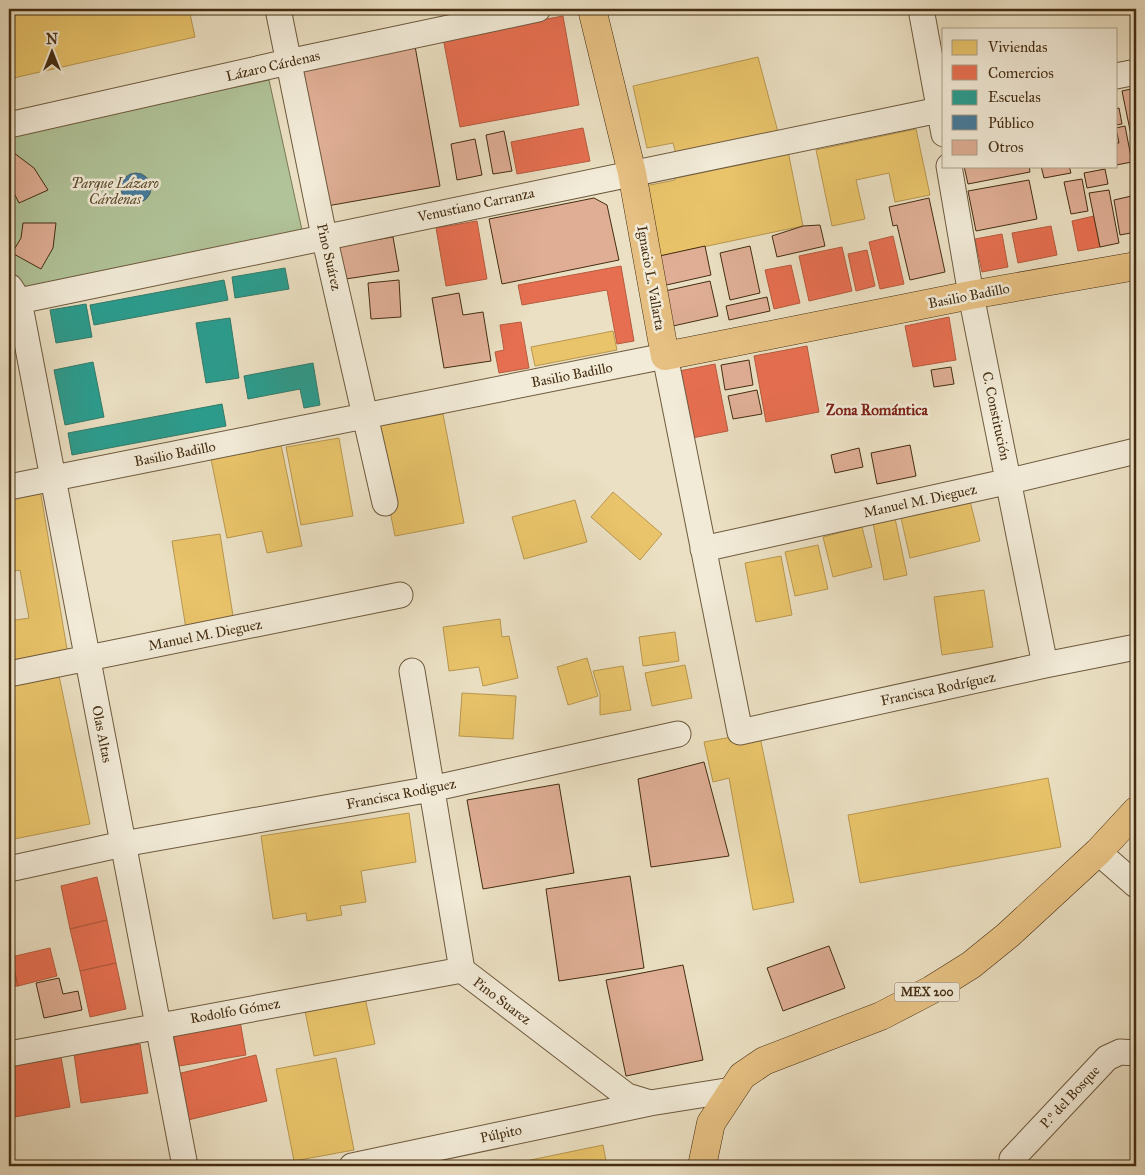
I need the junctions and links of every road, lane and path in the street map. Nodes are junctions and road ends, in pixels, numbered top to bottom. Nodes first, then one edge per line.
1 (278, 9) edge
2 (538, 9) edge
3 (592, 9) edge
4 (921, 9) edge
5 (288, 62) junction
6 (1136, 72) edge
7 (1118, 76) edge
8 (942, 109) edge
9 (9, 125) edge
10 (949, 168) edge
11 (632, 173) junction
12 (324, 236) junction
13 (1136, 266) edge
14 (971, 295) junction
15 (12, 296) edge
16 (665, 356) junction
17 (366, 416) junction
18 (1136, 451) edge
19 (53, 478) junction
20 (1010, 481) junction
21 (9, 487) edge
22 (385, 503) dead end
23 (703, 549) junction
24 (400, 594) dead end
25 (1136, 647) edge
26 (88, 659) junction
27 (1045, 665) junction
28 (412, 671) dead end
29 (9, 674) edge
30 (740, 732) joint
31 (678, 734) dead end
32 (431, 789) junction
33 (1136, 811) edge
34 (123, 844) junction
35 (1098, 852) junction
36 (9, 869) edge
37 (1136, 885) edge
38 (462, 970) junction
39 (158, 1025) junction
40 (1136, 1052) edge
41 (9, 1054) edge
42 (732, 1090) junction
43 (650, 1103) junction
44 (1012, 1159) dead end
45 (185, 1166) edge
46 (352, 1166) edge
47 (702, 1166) edge

1 - 5 street, Pino Suárez
2 - 5 street, Lázaro Cárdenas
3 - 11 main road, Ignacio L. Vallarta
4 - 8 street
5 - 9 street, Lázaro Cárdenas
5 - 12 street, Pino Suárez
6 - 7 street
8 - 11 street, Venustiano Carranza
10 - 14 street, C. Constitución
11 - 12 street, Venustiano Carranza
11 - 16 main road, Ignacio L. Vallarta
12 - 15 street, Venustiano Carranza
12 - 17 street, Pino Suárez
13 - 14 main road, Basilio Badillo
14 - 16 main road, Basilio Badillo
14 - 20 street, C. Constitución
15 - 19 street, Olas Altas
16 - 17 street, Basilio Badillo
16 - 23 street, Ignacio L. Vallarta
17 - 19 street, Basilio Badillo
17 - 22 street, Pino Suárez
18 - 20 street, Manuel M. Dieguez
19 - 21 street, Basilio Badillo
19 - 26 street, Olas Altas
20 - 23 street, Manuel M. Dieguez
20 - 27 street, C. Constitución
23 - 30 street, Ignacio L. Vallarta
24 - 26 street, Manuel M. Dieguez
25 - 27 street, Francisca Rodríguez
26 - 29 street, Manuel M. Dieguez
26 - 34 street, Olas Altas
27 - 30 street, Francisca Rodríguez
28 - 32 street, Pino Suarez
31 - 32 street, Francisca Rodiguez
32 - 34 street, Francisca Rodiguez
32 - 38 street, Pino Suarez
33 - 35 main road, MEX 200
34 - 36 street
34 - 39 street, Olas Altas
35 - 37 street
35 - 42 main road, MEX 200
38 - 39 street, Rodolfo Gómez
38 - 43 street, Pino Suarez
39 - 41 street, Rodolfo Gómez
39 - 45 street, Olas Altas
40 - 44 street, P.º del Bosque
42 - 43 street, Pino Suarez
42 - 47 main road, MEX 200
43 - 46 street, Púlpito

